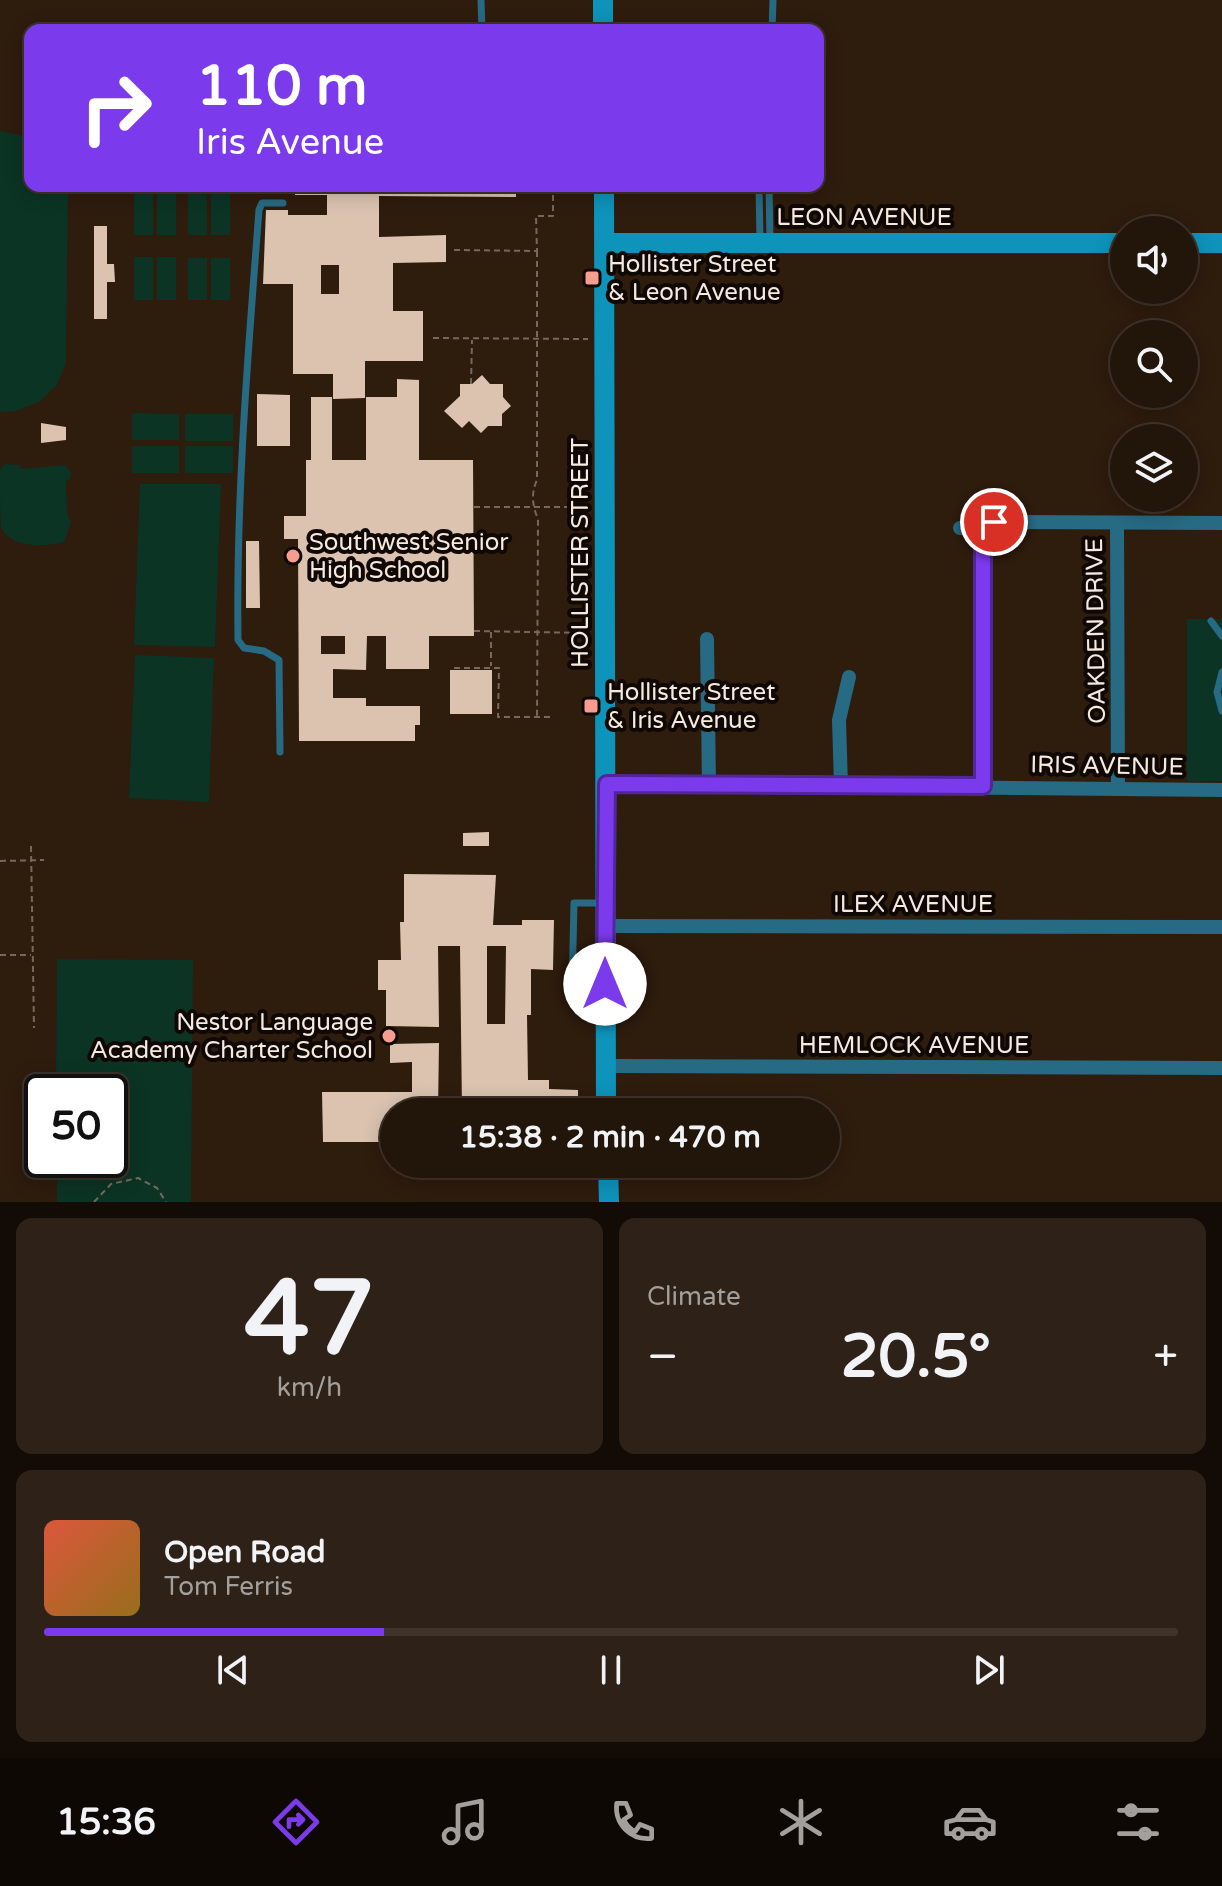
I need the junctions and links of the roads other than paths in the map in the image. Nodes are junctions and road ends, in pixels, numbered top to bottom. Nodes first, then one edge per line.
1 (481, 0) edge
2 (603, 0) edge
3 (773, 0) edge
4 (482, 24) edge
5 (603, 24) edge
6 (772, 24) edge
7 (604, 192) edge
8 (760, 192) edge
9 (769, 192) edge
10 (283, 203) dead end
11 (605, 243) junction
12 (765, 243) junction
13 (1110, 243) edge
14 (1198, 243) edge
15 (1222, 243) edge
16 (994, 522) junction
17 (1117, 523) junction
18 (1222, 523) edge
19 (960, 528) dead end
20 (1211, 621) dead end
21 (1222, 636) edge
22 (707, 639) dead end
23 (1222, 672) edge
24 (849, 677) dead end
25 (1222, 711) edge
26 (280, 752) dead end
27 (607, 784) junction
28 (709, 785) junction
29 (841, 786) junction
30 (983, 786) junction
31 (1118, 787) junction
32 (1222, 790) edge
33 (605, 903) junction
34 (605, 926) junction
35 (1222, 927) edge
36 (605, 1001) junction
37 (605, 1066) junction
38 (1222, 1068) edge
39 (606, 1098) edge
40 (608, 1178) edge
41 (609, 1202) edge

1 - 4 lane
2 - 5 main road
3 - 6 lane
7 - 11 main road, HOLLISTER STREET
8 - 12 lane
9 - 12 lane
10 - 26 lane
11 - 12 main road, LEON AVENUE
11 - 27 main road, HOLLISTER STREET
12 - 13 main road, LEON AVENUE
14 - 15 main road
16 - 17 street
16 - 19 street
16 - 30 street
17 - 18 street
17 - 31 street, OAKDEN DRIVE
20 - 21 lane
22 - 28 street
23 - 25 lane
24 - 29 street
27 - 28 street, IRIS AVENUE
27 - 33 main road, HOLLISTER STREET
28 - 29 street, IRIS AVENUE
29 - 30 street, IRIS AVENUE
30 - 31 street, IRIS AVENUE
31 - 32 street, IRIS AVENUE
33 - 34 main road, HOLLISTER STREET
33 - 36 lane
34 - 35 street, ILEX AVENUE
34 - 36 main road, HOLLISTER STREET
36 - 37 main road, HOLLISTER STREET
37 - 38 street, HEMLOCK AVENUE
37 - 39 main road, HOLLISTER STREET
40 - 41 main road

